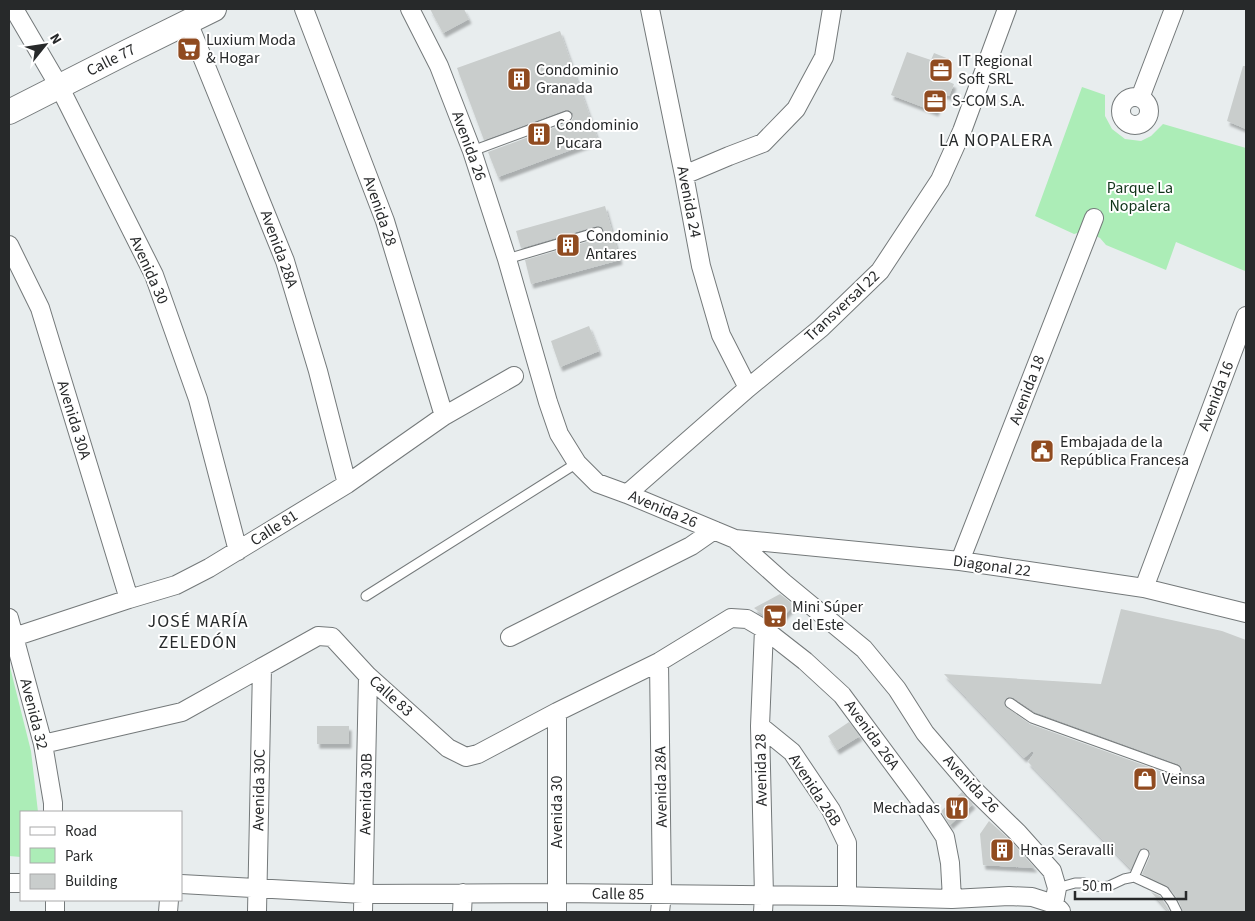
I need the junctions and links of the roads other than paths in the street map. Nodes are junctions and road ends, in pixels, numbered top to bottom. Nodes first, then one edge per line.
1 (14, 9) edge
2 (214, 9) edge
3 (304, 9) edge
4 (410, 9) edge
5 (650, 9) edge
6 (832, 9) edge
7 (1007, 9) edge
8 (1174, 9) edge
9 (188, 22) junction
10 (60, 86) junction
11 (1140, 98) dead end
12 (9, 112) edge
13 (567, 116) dead end
14 (472, 151) junction
15 (684, 174) junction
16 (1094, 218) dead end
17 (598, 232) dead end
18 (9, 245) edge
19 (507, 259) junction
20 (1246, 316) edge
21 (514, 376) dead end
22 (748, 388) junction
23 (444, 416) junction
24 (576, 463) junction
25 (347, 484) junction
26 (627, 494) junction
27 (714, 530) junction
28 (735, 539) junction
29 (238, 551) junction
30 (960, 561) junction
31 (1144, 588) junction
32 (366, 596) dead end
33 (129, 599) junction
34 (1246, 613) edge
35 (9, 618) edge
36 (731, 618) joint
37 (764, 629) junction
38 (14, 637) junction
39 (510, 637) dead end
40 (659, 662) junction
41 (262, 668) junction
42 (368, 676) junction
43 (1010, 703) dead end
44 (557, 712) junction
45 (760, 726) junction
46 (44, 744) junction
47 (1176, 770) dead end
48 (53, 811) edge
49 (1144, 854) dead end
50 (1134, 877) junction
51 (182, 884) edge
52 (257, 888) junction
53 (463, 893) junction
54 (557, 893) junction
55 (363, 894) junction
56 (662, 894) junction
57 (847, 896) junction
58 (952, 899) junction
59 (1058, 901) edge
60 (764, 904) edge
61 (985, 905) edge
62 (257, 912) edge
63 (363, 912) edge
64 (462, 912) edge
65 (557, 912) edge
66 (660, 912) edge
67 (1177, 912) edge

1 - 10 street, Avenida 30
2 - 9 street, Calle 77
3 - 23 street, Avenida 28
4 - 14 street, Avenida 26
5 - 15 street, Avenida 24
6 - 15 street
7 - 22 street, Transversal 22
8 - 11 street
9 - 10 street, Calle 77
9 - 25 street, Avenida 28A
10 - 12 street, Calle 77
10 - 29 street, Avenida 30
13 - 14 lane
14 - 19 street, Avenida 26
15 - 22 street, Avenida 24
16 - 30 street, Avenida 18
17 - 19 lane
18 - 33 street, Avenida 30A
19 - 24 street, Avenida 26
20 - 31 street, Avenida 16
21 - 23 street, Calle 81
22 - 26 street, Transversal 22
23 - 25 street, Calle 81
24 - 26 street, Avenida 26
24 - 32 lane
25 - 29 street, Calle 81
26 - 27 street, Avenida 26
27 - 28 street, Avenida 26
27 - 39 street
28 - 30 street, Diagonal 22
28 - 59 street, Avenida 26
29 - 33 street, Calle 81
30 - 31 street, Diagonal 22
31 - 34 street, Diagonal 22
33 - 38 street, Calle 81
35 - 38 street, Avenida 32
36 - 37 street, Avenida 26A
36 - 40 street, Calle 83
37 - 45 street, Avenida 28
37 - 58 street, Avenida 26A
38 - 46 street, Avenida 32
40 - 44 street, Calle 83
40 - 56 street, Avenida 28A
41 - 42 street, Calle 83
41 - 46 street, Calle 83
41 - 52 street, Avenida 30C
42 - 44 street, Calle 83
42 - 55 street, Avenida 30B
43 - 47 lane
44 - 54 street, Avenida 30
45 - 57 street, Avenida 26B
45 - 60 street, Avenida 28
46 - 48 street, Avenida 32
49 - 50 lane
50 - 59 lane
50 - 67 lane
51 - 52 street, Calle 85
52 - 55 street, Calle 85
52 - 62 street, Avenida 30C
53 - 54 street, Calle 85
53 - 55 street, Calle 85
53 - 64 street
54 - 56 street, Calle 85
54 - 65 street, Avenida 30
55 - 63 street, Avenida 30B
56 - 60 street, Calle 85
56 - 66 street, Avenida 28A
57 - 58 street, Calle 85
57 - 60 street, Calle 85
58 - 61 street, Calle 85
59 - 61 street, Calle 85

